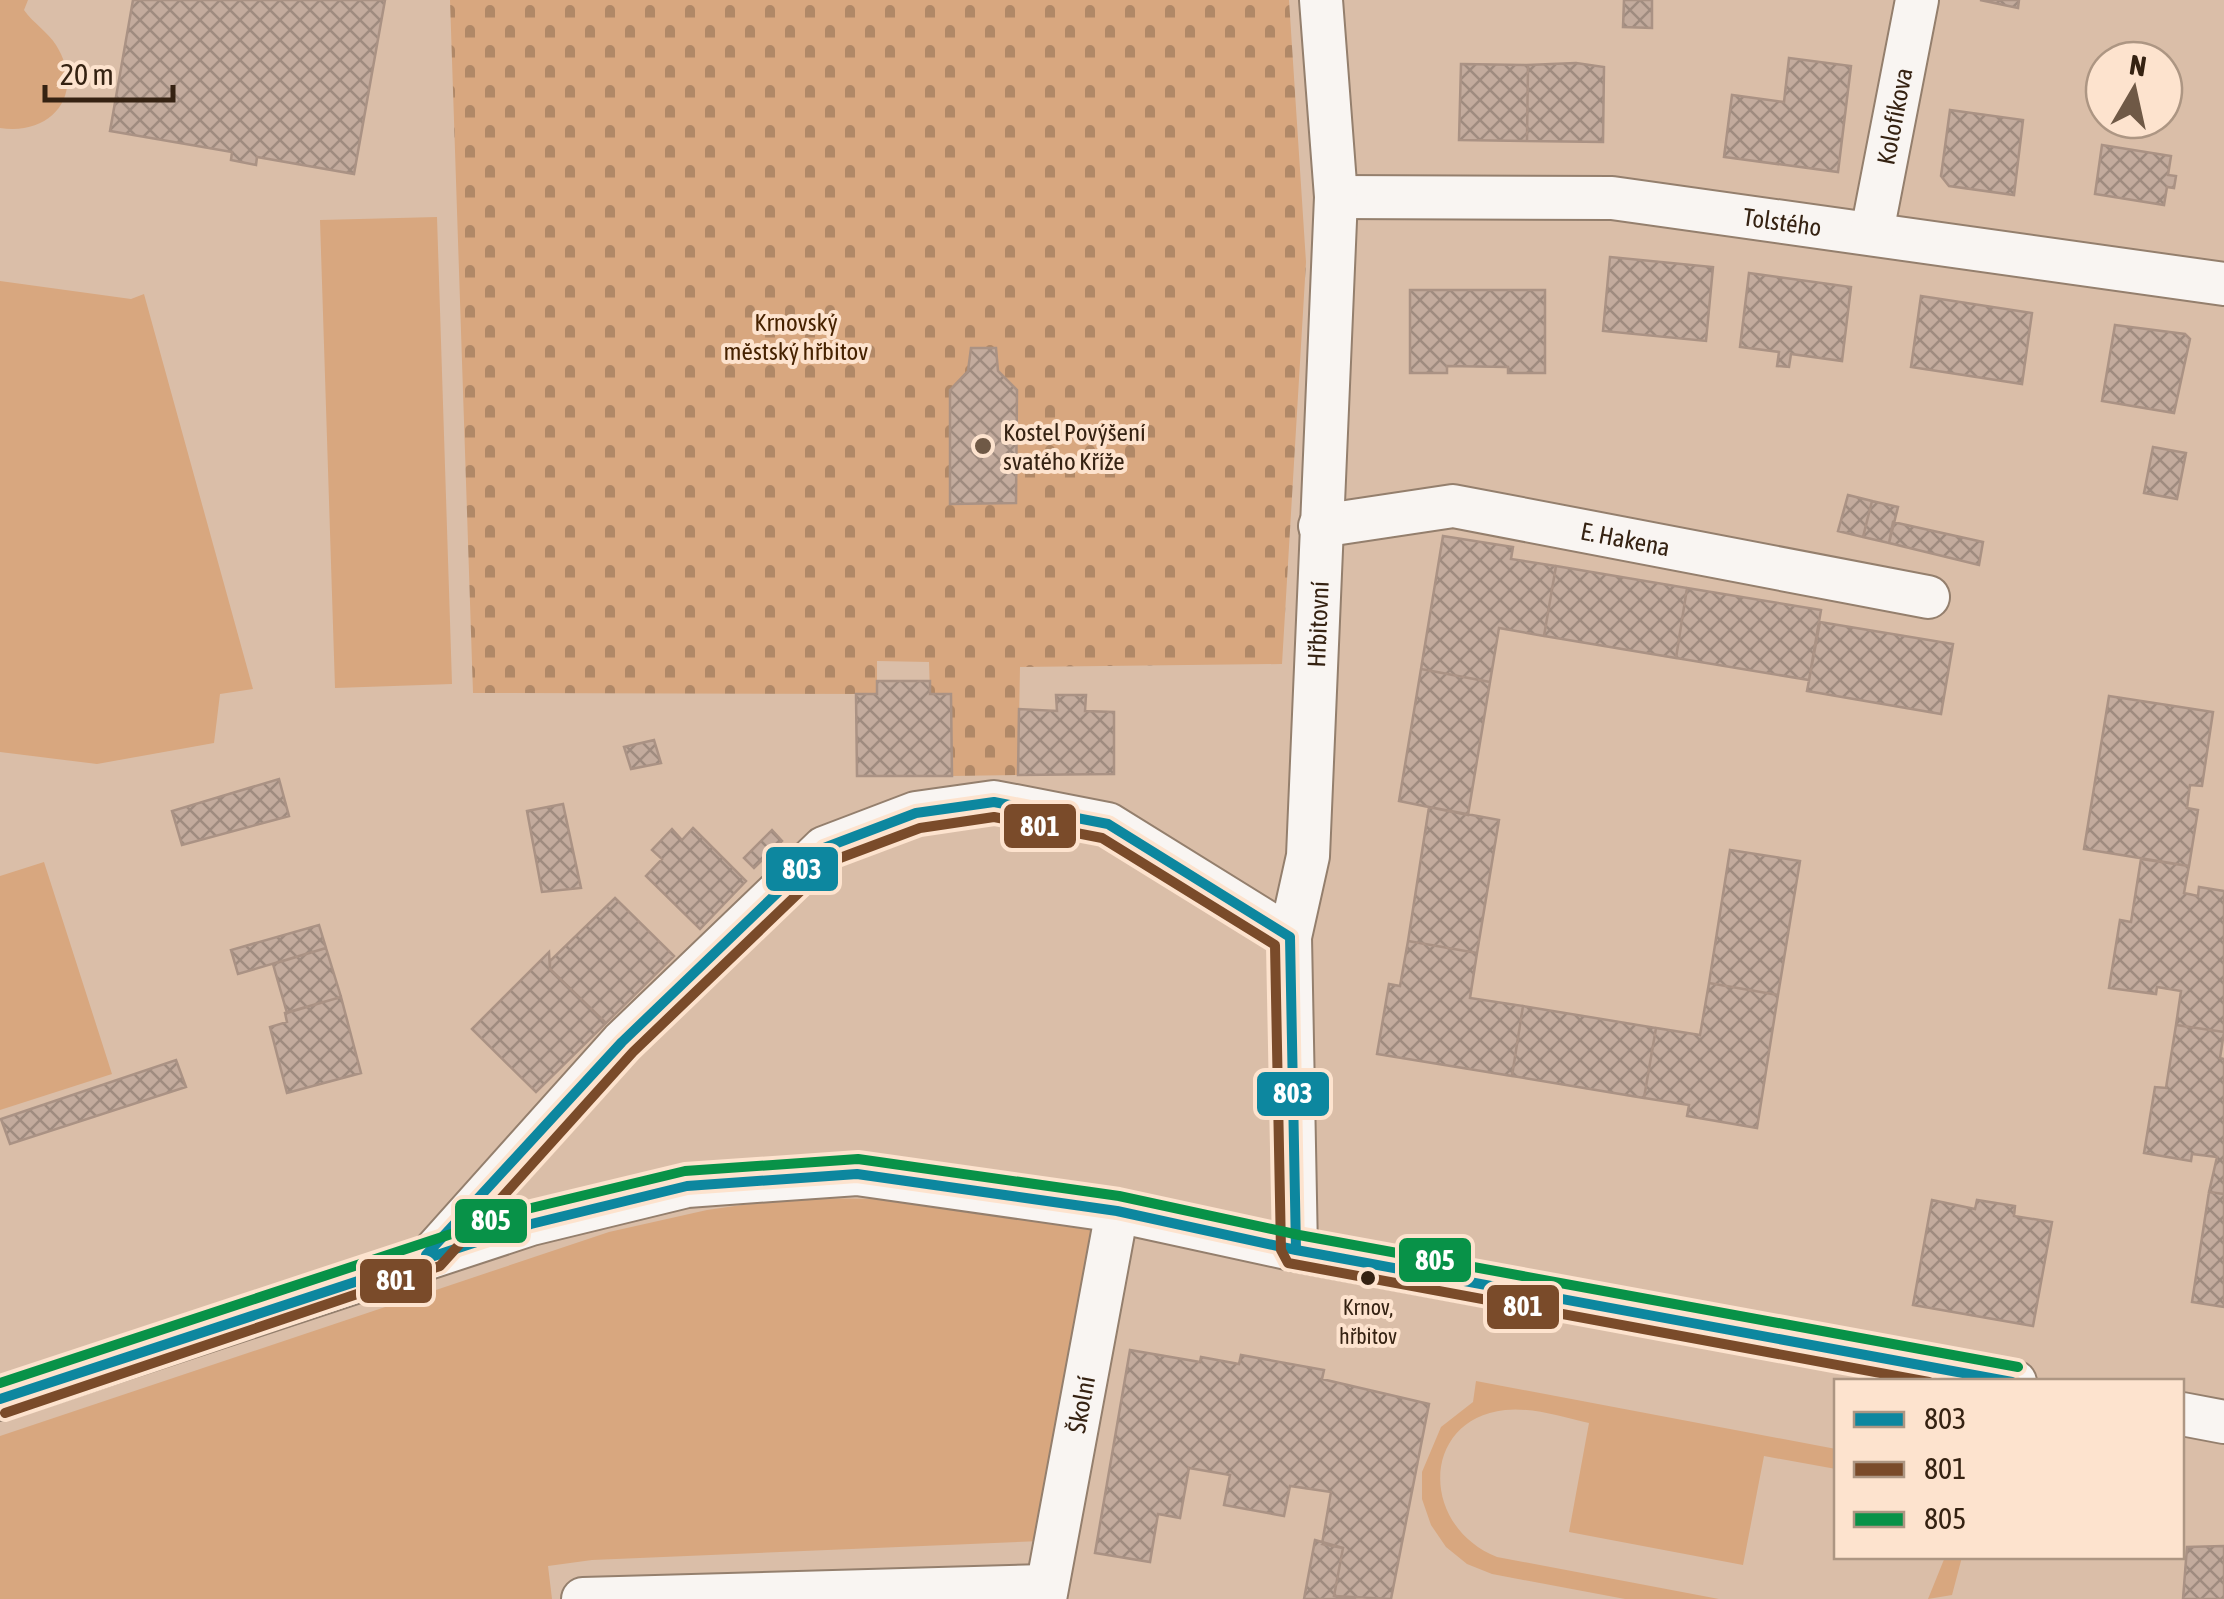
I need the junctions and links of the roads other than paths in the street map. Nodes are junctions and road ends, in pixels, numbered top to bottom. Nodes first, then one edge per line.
1 (1321, 0) edge
2 (1917, 0) edge
3 (1336, 197) junction
4 (1872, 232) junction
5 (2224, 284) edge
6 (1320, 526) junction
7 (1928, 598) dead end
8 (1290, 937) junction
9 (1117, 1211) junction
10 (1296, 1250) junction
11 (432, 1253) junction
12 (1999, 1379) edge
13 (0, 1399) edge
14 (2184, 1414) edge
15 (2224, 1422) edge
16 (1045, 1592) edge
17 (583, 1599) edge

1 - 3 street, Hřbitovní
2 - 4 street, Kolofíkova
3 - 4 street, Tolstého
3 - 6 street, Hřbitovní
4 - 5 street, Tolstého
6 - 7 street, E. Hakena
6 - 8 street, Hřbitovní
8 - 10 street, Hřbitovní
8 - 11 street
9 - 10 street
9 - 11 street
9 - 16 street, Školní
10 - 12 street
11 - 13 street
14 - 15 street
16 - 17 street

